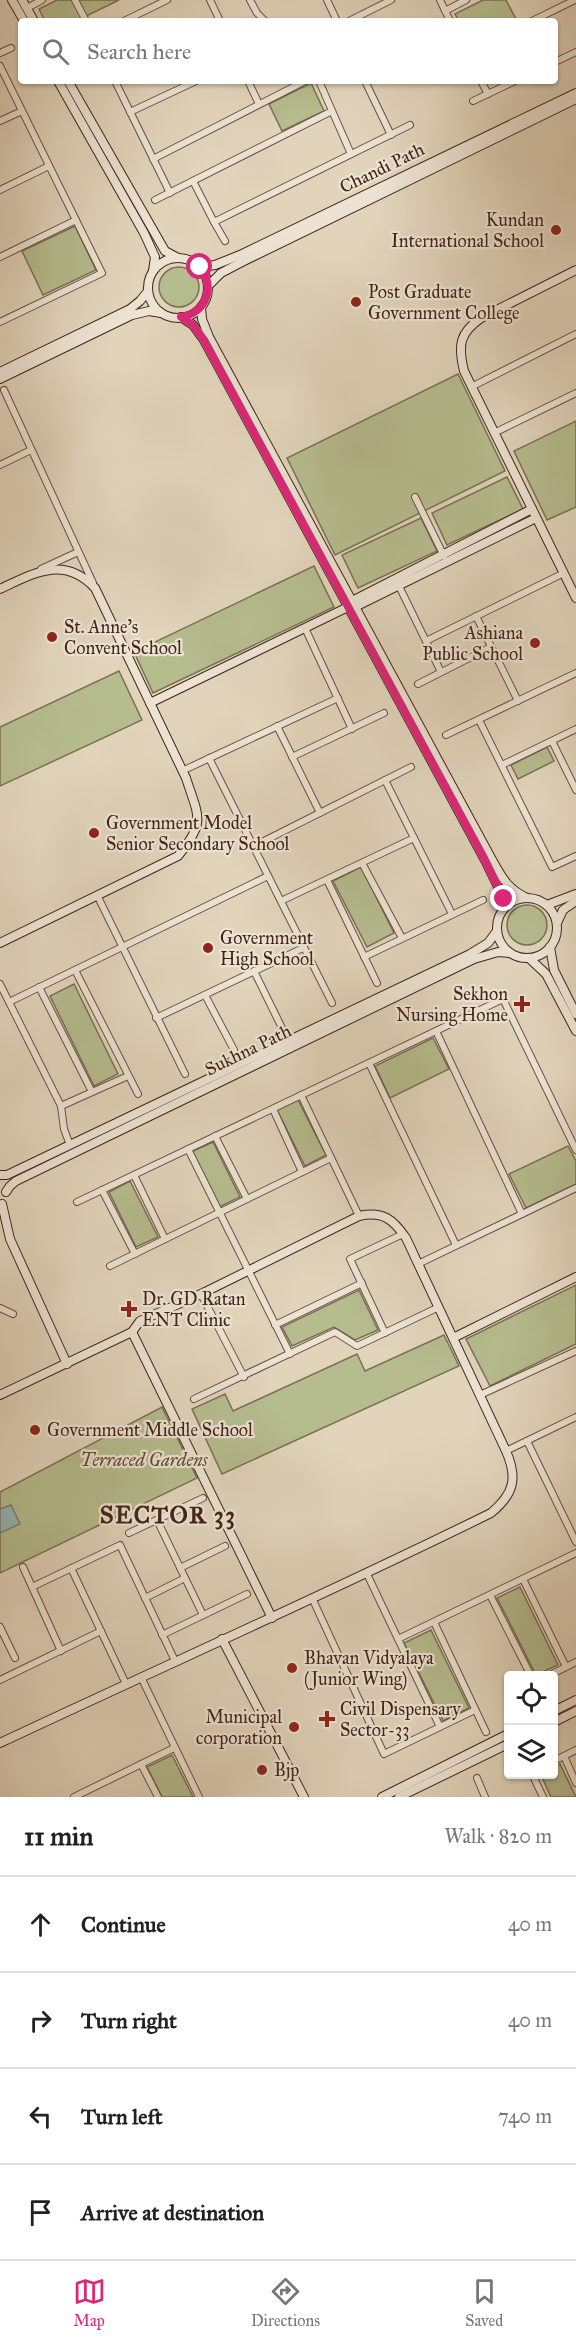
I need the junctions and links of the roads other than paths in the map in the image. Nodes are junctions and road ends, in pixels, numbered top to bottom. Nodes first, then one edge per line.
1 (12, 0) edge
2 (22, 0) edge
3 (42, 0) edge
4 (75, 0) edge
5 (167, 0) edge
6 (210, 0) edge
7 (250, 0) edge
8 (327, 0) edge
9 (391, 0) edge
10 (440, 0) edge
11 (466, 0) edge
12 (575, 0) edge
13 (27, 8) junction
14 (445, 10) junction
15 (22, 18) edge
16 (32, 18) edge
17 (84, 18) edge
18 (130, 18) edge
19 (219, 18) edge
20 (262, 18) edge
21 (336, 18) edge
22 (355, 18) edge
23 (449, 18) edge
24 (538, 18) edge
25 (11, 48) dead end
26 (576, 52) edge
27 (0, 53) edge
28 (558, 61) edge
29 (0, 66) edge
30 (60, 84) edge
31 (70, 84) edge
32 (116, 84) edge
33 (190, 84) edge
34 (249, 84) edge
35 (299, 84) edge
36 (320, 84) edge
37 (366, 84) edge
38 (483, 84) edge
39 (509, 84) edge
40 (576, 93) edge
41 (488, 94) junction
42 (576, 99) edge
43 (473, 101) dead end
44 (259, 104) junction
45 (22, 111) junction
46 (332, 111) junction
47 (130, 112) junction
48 (0, 121) edge
49 (410, 125) dead end
50 (391, 135) junction
51 (351, 154) junction
52 (153, 159) junction
53 (49, 166) junction
54 (193, 181) junction
55 (0, 190) edge
56 (170, 193) junction
57 (155, 200) dead end
58 (76, 220) junction
59 (214, 222) junction
60 (225, 241) dead end
61 (0, 256) edge
62 (178, 258) junction
63 (200, 267) junction
64 (576, 270) edge
65 (153, 271) junction
66 (208, 286) junction
67 (148, 291) junction
68 (201, 307) junction
69 (162, 313) junction
70 (181, 317) junction
71 (0, 322) edge
72 (576, 334) edge
73 (0, 372) edge
74 (0, 379) edge
75 (471, 387) junction
76 (4, 390) dead end
77 (576, 393) edge
78 (494, 433) junction
79 (31, 450) junction
80 (0, 465) edge
81 (415, 497) dead end
82 (534, 513) junction
83 (78, 552) junction
84 (445, 558) junction
85 (564, 573) junction
86 (30, 575) junction
87 (397, 582) junction
88 (94, 588) junction
89 (0, 589) edge
90 (576, 598) edge
91 (352, 605) junction
92 (476, 616) junction
93 (305, 628) junction
94 (426, 641) junction
95 (491, 647) junction
96 (441, 672) junction
97 (576, 673) edge
98 (418, 684) dead end
99 (338, 698) junction
100 (518, 701) junction
101 (150, 704) junction
102 (384, 713) dead end
103 (479, 720) junction
104 (277, 726) junction
105 (352, 729) junction
106 (576, 729) edge
107 (446, 735) dead end
108 (552, 741) junction
109 (292, 757) junction
110 (210, 758) junction
111 (502, 765) junction
112 (411, 767) dead end
113 (182, 771) junction
114 (385, 780) junction
115 (576, 790) edge
116 (320, 813) junction
117 (414, 838) junction
118 (254, 846) junction
119 (576, 856) edge
120 (362, 863) junction
121 (268, 876) junction
122 (327, 880) junction
123 (576, 894) edge
124 (97, 895) junction
125 (527, 898) junction
126 (483, 900) dead end
127 (281, 901) junction
128 (576, 901) edge
129 (546, 905) junction
130 (502, 911) junction
131 (452, 914) junction
132 (556, 924) junction
133 (497, 931) junction
134 (402, 938) junction
135 (0, 943) edge
136 (122, 947) junction
137 (550, 947) junction
138 (303, 948) junction
139 (510, 953) junction
140 (364, 957) junction
141 (529, 958) junction
142 (75, 970) junction
143 (254, 971) junction
144 (378, 982) dead end
145 (0, 984) edge
146 (39, 987) junction
147 (205, 995) junction
148 (9, 1002) junction
149 (332, 1003) dead end
150 (576, 1014) edge
151 (156, 1018) junction
152 (282, 1028) dead end
153 (436, 1031) junction
154 (576, 1032) edge
155 (234, 1050) dead end
156 (369, 1063) junction
157 (185, 1074) dead end
158 (129, 1076) junction
159 (92, 1092) junction
160 (138, 1094) dead end
161 (301, 1095) junction
162 (61, 1106) junction
163 (273, 1109) junction
164 (215, 1136) junction
165 (70, 1145) junction
166 (188, 1149) junction
167 (576, 1150) edge
168 (331, 1158) junction
169 (302, 1172) junction
170 (134, 1175) junction
171 (0, 1176) edge
172 (576, 1188) edge
173 (102, 1190) junction
174 (6, 1192) junction
175 (247, 1199) junction
176 (77, 1202) dead end
177 (1, 1205) edge
178 (219, 1213) junction
179 (522, 1214) junction
180 (359, 1216) junction
181 (0, 1227) edge
182 (403, 1234) junction
183 (10, 1239) junction
184 (165, 1239) junction
185 (456, 1245) junction
186 (135, 1254) junction
187 (418, 1264) junction
188 (110, 1266) dead end
189 (248, 1271) junction
190 (576, 1277) edge
191 (362, 1283) junction
192 (201, 1294) junction
193 (439, 1307) junction
194 (0, 1308) edge
195 (13, 1314) dead end
196 (275, 1325) junction
197 (132, 1332) junction
198 (385, 1333) junction
199 (453, 1338) junction
200 (576, 1351) edge
201 (290, 1354) junction
202 (67, 1364) junction
203 (244, 1377) junction
204 (0, 1395) edge
205 (480, 1395) junction
206 (194, 1399) dead end
207 (576, 1417) edge
208 (527, 1441) junction
209 (506, 1451) junction
210 (203, 1498) dead end
211 (157, 1520) junction
212 (129, 1533) dead end
213 (576, 1542) edge
214 (225, 1546) dead end
215 (576, 1553) edge
216 (23, 1567) dead end
217 (71, 1568) junction
218 (180, 1568) junction
219 (367, 1574) junction
220 (185, 1578) junction
221 (523, 1579) junction
222 (32, 1587) junction
223 (247, 1594) dead end
224 (490, 1595) junction
225 (145, 1598) junction
226 (313, 1600) junction
227 (203, 1615) junction
228 (272, 1618) junction
229 (434, 1622) junction
230 (0, 1627) edge
231 (101, 1631) junction
232 (162, 1635) junction
233 (222, 1639) junction
234 (398, 1639) junction
235 (3, 1642) edge
236 (61, 1650) junction
237 (15, 1658) dead end
238 (175, 1661) junction
239 (576, 1662) edge
240 (566, 1667) junction
241 (528, 1671) edge
242 (558, 1671) edge
243 (141, 1677) junction
244 (0, 1680) edge
245 (126, 1684) junction
246 (576, 1700) edge
247 (558, 1709) edge
248 (475, 1710) junction
249 (576, 1712) edge
250 (558, 1720) edge
251 (440, 1727) junction
252 (486, 1732) dead end
253 (504, 1736) edge
254 (0, 1743) edge
255 (504, 1746) edge
256 (174, 1748) junction
257 (576, 1750) edge
258 (564, 1756) junction
259 (558, 1759) edge
260 (141, 1764) junction
261 (477, 1778) dead end
262 (534, 1779) edge
263 (576, 1783) edge
264 (87, 1794) edge
265 (483, 1796) edge
266 (74, 1797) edge
267 (158, 1797) edge
268 (198, 1797) edge
269 (302, 1797) edge
270 (382, 1797) edge
271 (399, 1797) edge
272 (543, 1797) edge

1 - 15 main road
2 - 13 main road
3 - 13 street
4 - 17 street
5 - 18 street
6 - 19 street
7 - 20 street
8 - 21 street
9 - 22 street
10 - 14 street
11 - 14 street
12 - 24 street
13 - 16 main road
14 - 23 street
25 - 27 street
26 - 28 street
29 - 45 street
30 - 65 main road
31 - 62 main road
32 - 47 street
33 - 47 street
34 - 44 street
35 - 44 street
36 - 46 street
37 - 50 street
38 - 41 street
39 - 41 street
40 - 63 main road, Chandi Path
41 - 43 street
42 - 66 main road, Chandi Path
44 - 52 street
45 - 48 street
45 - 53 street
46 - 51 street
46 - 54 street
47 - 52 street
49 - 50 street
50 - 51 street
51 - 59 street
52 - 56 street
53 - 55 street
53 - 58 street
54 - 56 street
54 - 59 street
56 - 57 street
58 - 61 street
58 - 71 street
59 - 60 street
62 - 63 main road
62 - 65 main road
63 - 66 main road
64 - 75 main road
65 - 67 main road
66 - 68 main road
67 - 69 main road
67 - 73 main road
68 - 70 main road
68 - 91 main road
69 - 70 main road
69 - 74 main road
70 - 91 main road
72 - 75 street
75 - 78 main road
76 - 79 street
77 - 78 street
78 - 82 main road
79 - 80 street
79 - 83 street
81 - 84 street
82 - 84 main road
82 - 85 main road
83 - 86 street
83 - 88 street
84 - 87 main road
85 - 90 main road
85 - 92 street
86 - 88 main road
86 - 89 main road
87 - 91 main road
87 - 94 street
88 - 101 main road
91 - 93 main road
91 - 125 main road
91 - 130 main road
92 - 94 street
92 - 95 street
93 - 99 street
93 - 101 main road
94 - 96 street
95 - 96 street
95 - 100 street
96 - 98 street
97 - 100 street
99 - 104 street
99 - 105 street
100 - 103 street
101 - 113 main road
102 - 105 street
103 - 107 street
103 - 111 street
104 - 109 street
104 - 110 street
105 - 109 street
106 - 108 street
108 - 111 street
108 - 115 street
109 - 116 street
110 - 113 street
110 - 118 street
111 - 119 street
112 - 114 street
113 - 124 main road
114 - 116 street
114 - 117 street
116 - 118 street
117 - 120 street
117 - 131 street
118 - 121 street
120 - 122 street
120 - 134 street
121 - 127 street
121 - 136 street
122 - 127 street
122 - 140 street
123 - 129 main road
124 - 135 main road
124 - 136 street
125 - 129 main road
125 - 130 main road
126 - 131 street
127 - 138 street
128 - 132 main road
129 - 132 main road
130 - 133 main road
131 - 134 street
132 - 137 main road
133 - 139 main road
133 - 165 main road, Sukhna Path
134 - 140 street
136 - 142 street
136 - 151 street
137 - 141 main road
137 - 150 main road
138 - 143 street
138 - 149 street
139 - 141 main road
139 - 174 main road, Sukhna Path
140 - 144 street
141 - 154 main road
142 - 146 street
142 - 158 street
143 - 147 street
143 - 152 street
145 - 148 street
146 - 148 street
146 - 159 street
147 - 151 street
147 - 155 street
148 - 162 street
151 - 157 street
153 - 156 street
153 - 167 street
153 - 179 street
156 - 161 street
156 - 185 street
158 - 159 street
158 - 160 street
159 - 162 street
161 - 163 street
161 - 168 street
162 - 165 street
163 - 164 street
163 - 169 street
164 - 166 street
164 - 175 street
165 - 171 main road, Sukhna Path
166 - 170 street
166 - 178 street
168 - 169 street
168 - 180 street
169 - 175 street
170 - 173 street
170 - 184 street
171 - 174 main road
172 - 179 street
173 - 176 street
173 - 186 street
174 - 177 main road
175 - 178 street
177 - 183 main road
178 - 184 street
178 - 189 street
179 - 185 street
180 - 182 main road
180 - 189 main road
181 - 183 main road
182 - 187 main road
182 - 191 street
183 - 202 main road
184 - 186 street
185 - 187 street
186 - 188 street
187 - 193 main road
189 - 192 main road
189 - 196 street
190 - 199 main road
191 - 196 street
191 - 198 street
192 - 197 main road
192 - 203 street
193 - 198 street
193 - 199 main road
194 - 195 street
196 - 201 street
197 - 202 main road
197 - 228 main road
198 - 201 street
199 - 205 main road
200 - 205 street
201 - 203 street
202 - 204 main road
203 - 206 street
205 - 209 main road
207 - 208 street
208 - 209 street
208 - 213 street
209 - 219 main road
210 - 211 street
211 - 212 street
211 - 218 street
214 - 218 street
215 - 221 street
216 - 222 street
217 - 222 street
217 - 225 street
217 - 231 street
218 - 220 street
219 - 226 main road
219 - 234 street
220 - 225 street
220 - 227 street
221 - 224 street
221 - 240 street
222 - 236 street
223 - 227 street
224 - 229 street
224 - 241 street
225 - 232 street
226 - 228 main road
226 - 251 street
227 - 232 street
228 - 233 main road
229 - 234 street
229 - 248 street
230 - 235 street
231 - 236 street
231 - 245 street
232 - 238 street
233 - 238 main road
233 - 269 main road
234 - 251 street
235 - 237 street
236 - 244 street
238 - 243 main road
239 - 240 street
240 - 242 street
243 - 245 main road
243 - 256 street
245 - 254 main road
246 - 247 main road
248 - 251 street
248 - 252 street
249 - 250 main road
253 - 270 main road
255 - 271 main road
256 - 260 street
256 - 268 street
257 - 258 street
258 - 259 street
258 - 263 street
260 - 264 street
260 - 267 street
261 - 265 street
262 - 272 street
264 - 266 street

